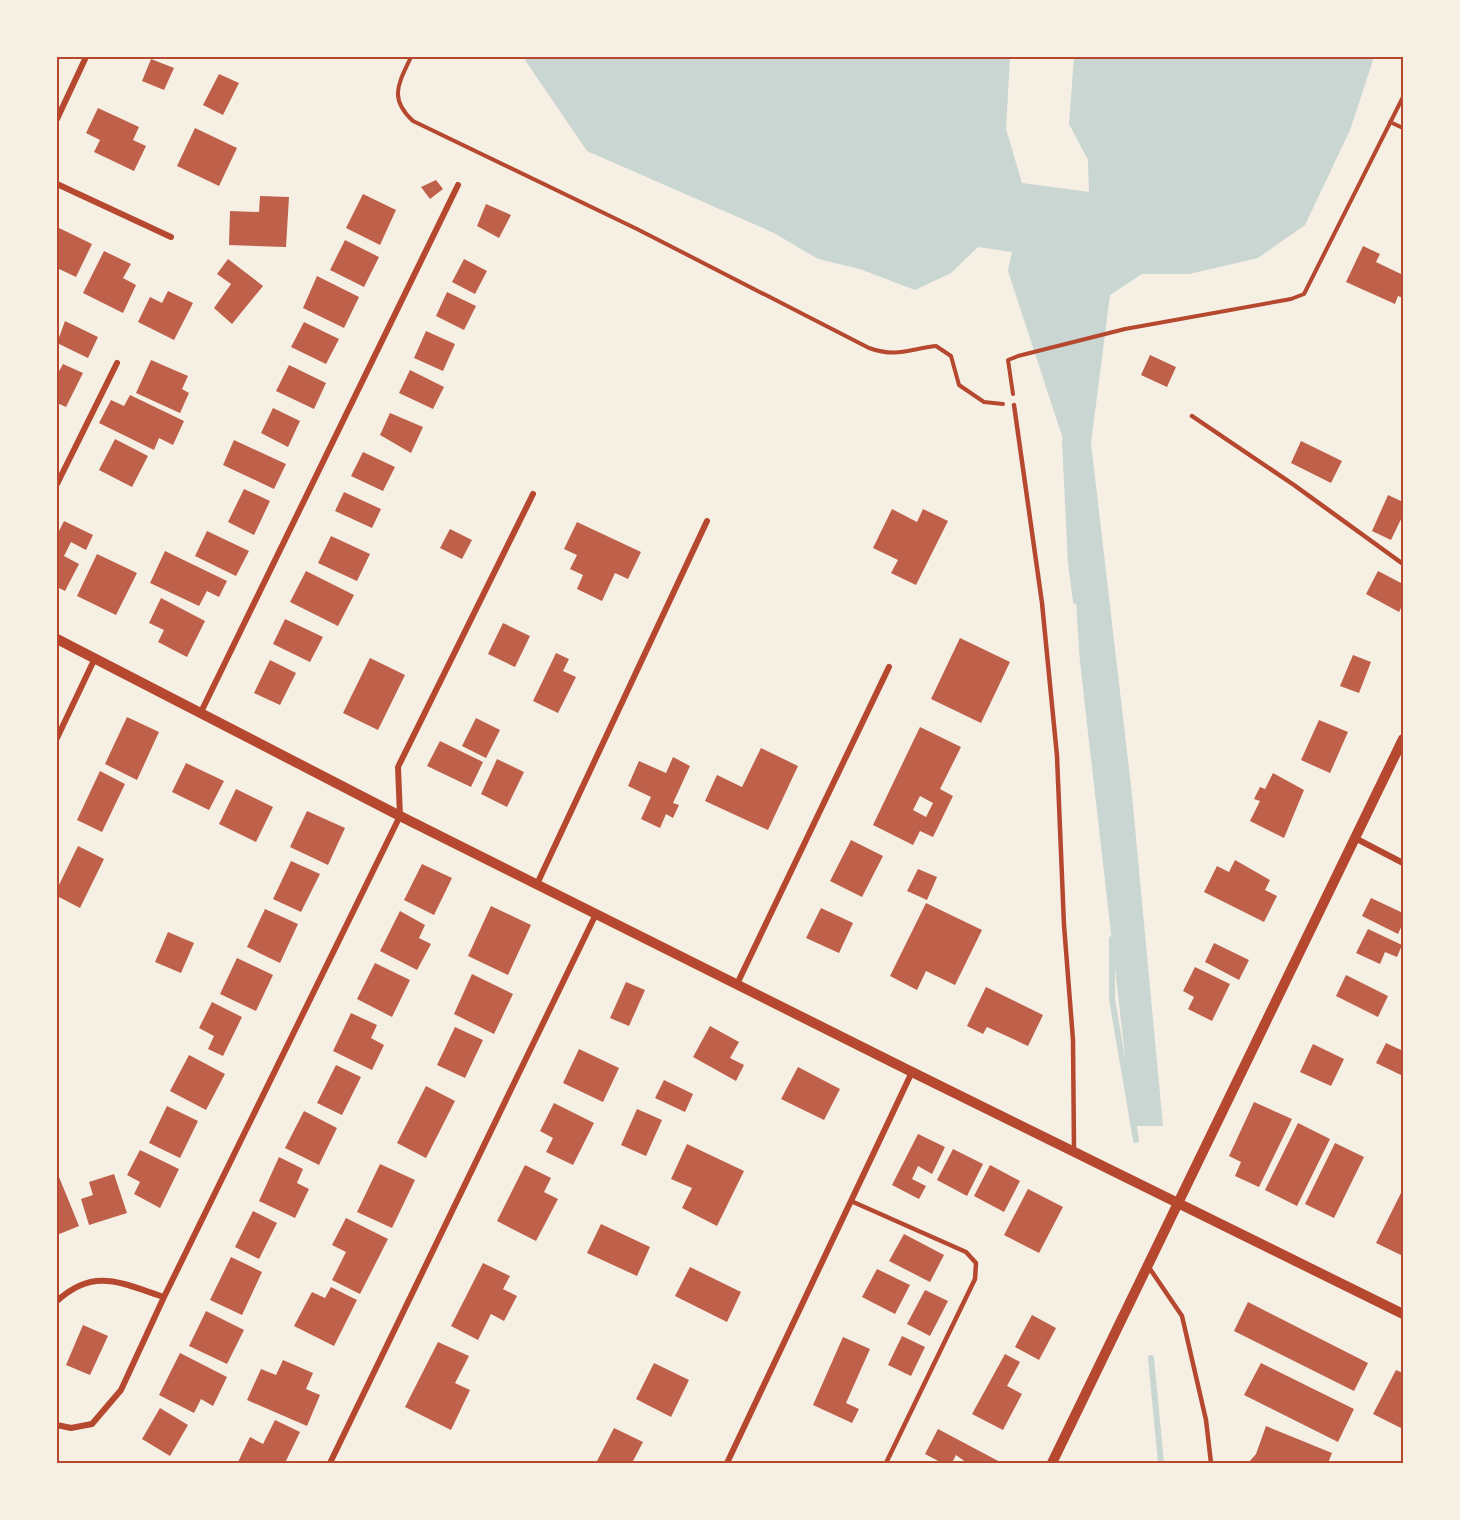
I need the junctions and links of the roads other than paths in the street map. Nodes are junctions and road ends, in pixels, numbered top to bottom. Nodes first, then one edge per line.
1 (86, 57) edge
2 (57, 118) edge
3 (57, 184) edge
4 (458, 185) dead end
5 (171, 237) dead end
6 (117, 363) dead end
7 (1014, 405) road end
8 (1192, 416) dead end
9 (57, 484) edge
10 (533, 494) dead end
11 (707, 521) dead end
12 (1403, 564) edge
13 (57, 639) edge
14 (95, 658) junction
15 (889, 667) dead end
16 (201, 712) junction
17 (57, 738) edge
18 (1403, 739) edge
19 (400, 816) junction
20 (1354, 838) junction
21 (1403, 863) edge
22 (537, 884) junction
23 (596, 914) junction
24 (737, 984) junction
25 (912, 1072) junction
26 (1074, 1152) junction
27 (851, 1201) junction
28 (1177, 1203) junction
29 (1147, 1265) junction
30 (164, 1297) junction
31 (57, 1301) edge
32 (1403, 1314) edge
33 (57, 1425) edge
34 (330, 1463) edge
35 (727, 1463) edge
36 (886, 1463) edge
37 (1052, 1463) edge
38 (1211, 1463) edge

1 - 2 street
3 - 5 street
4 - 16 street
6 - 9 street
7 - 26 lane
8 - 12 lane
10 - 19 street
11 - 22 street
13 - 14 street
14 - 16 street
14 - 17 street
15 - 24 street
16 - 19 street
18 - 20 street
19 - 22 street
19 - 30 street
20 - 21 street
20 - 28 street
22 - 23 street
23 - 24 street
23 - 34 street
24 - 25 street
25 - 26 street
25 - 27 street
26 - 28 street
27 - 35 street
27 - 36 lane
28 - 29 street
28 - 32 street
29 - 37 street
29 - 38 lane
30 - 31 street
30 - 33 street

